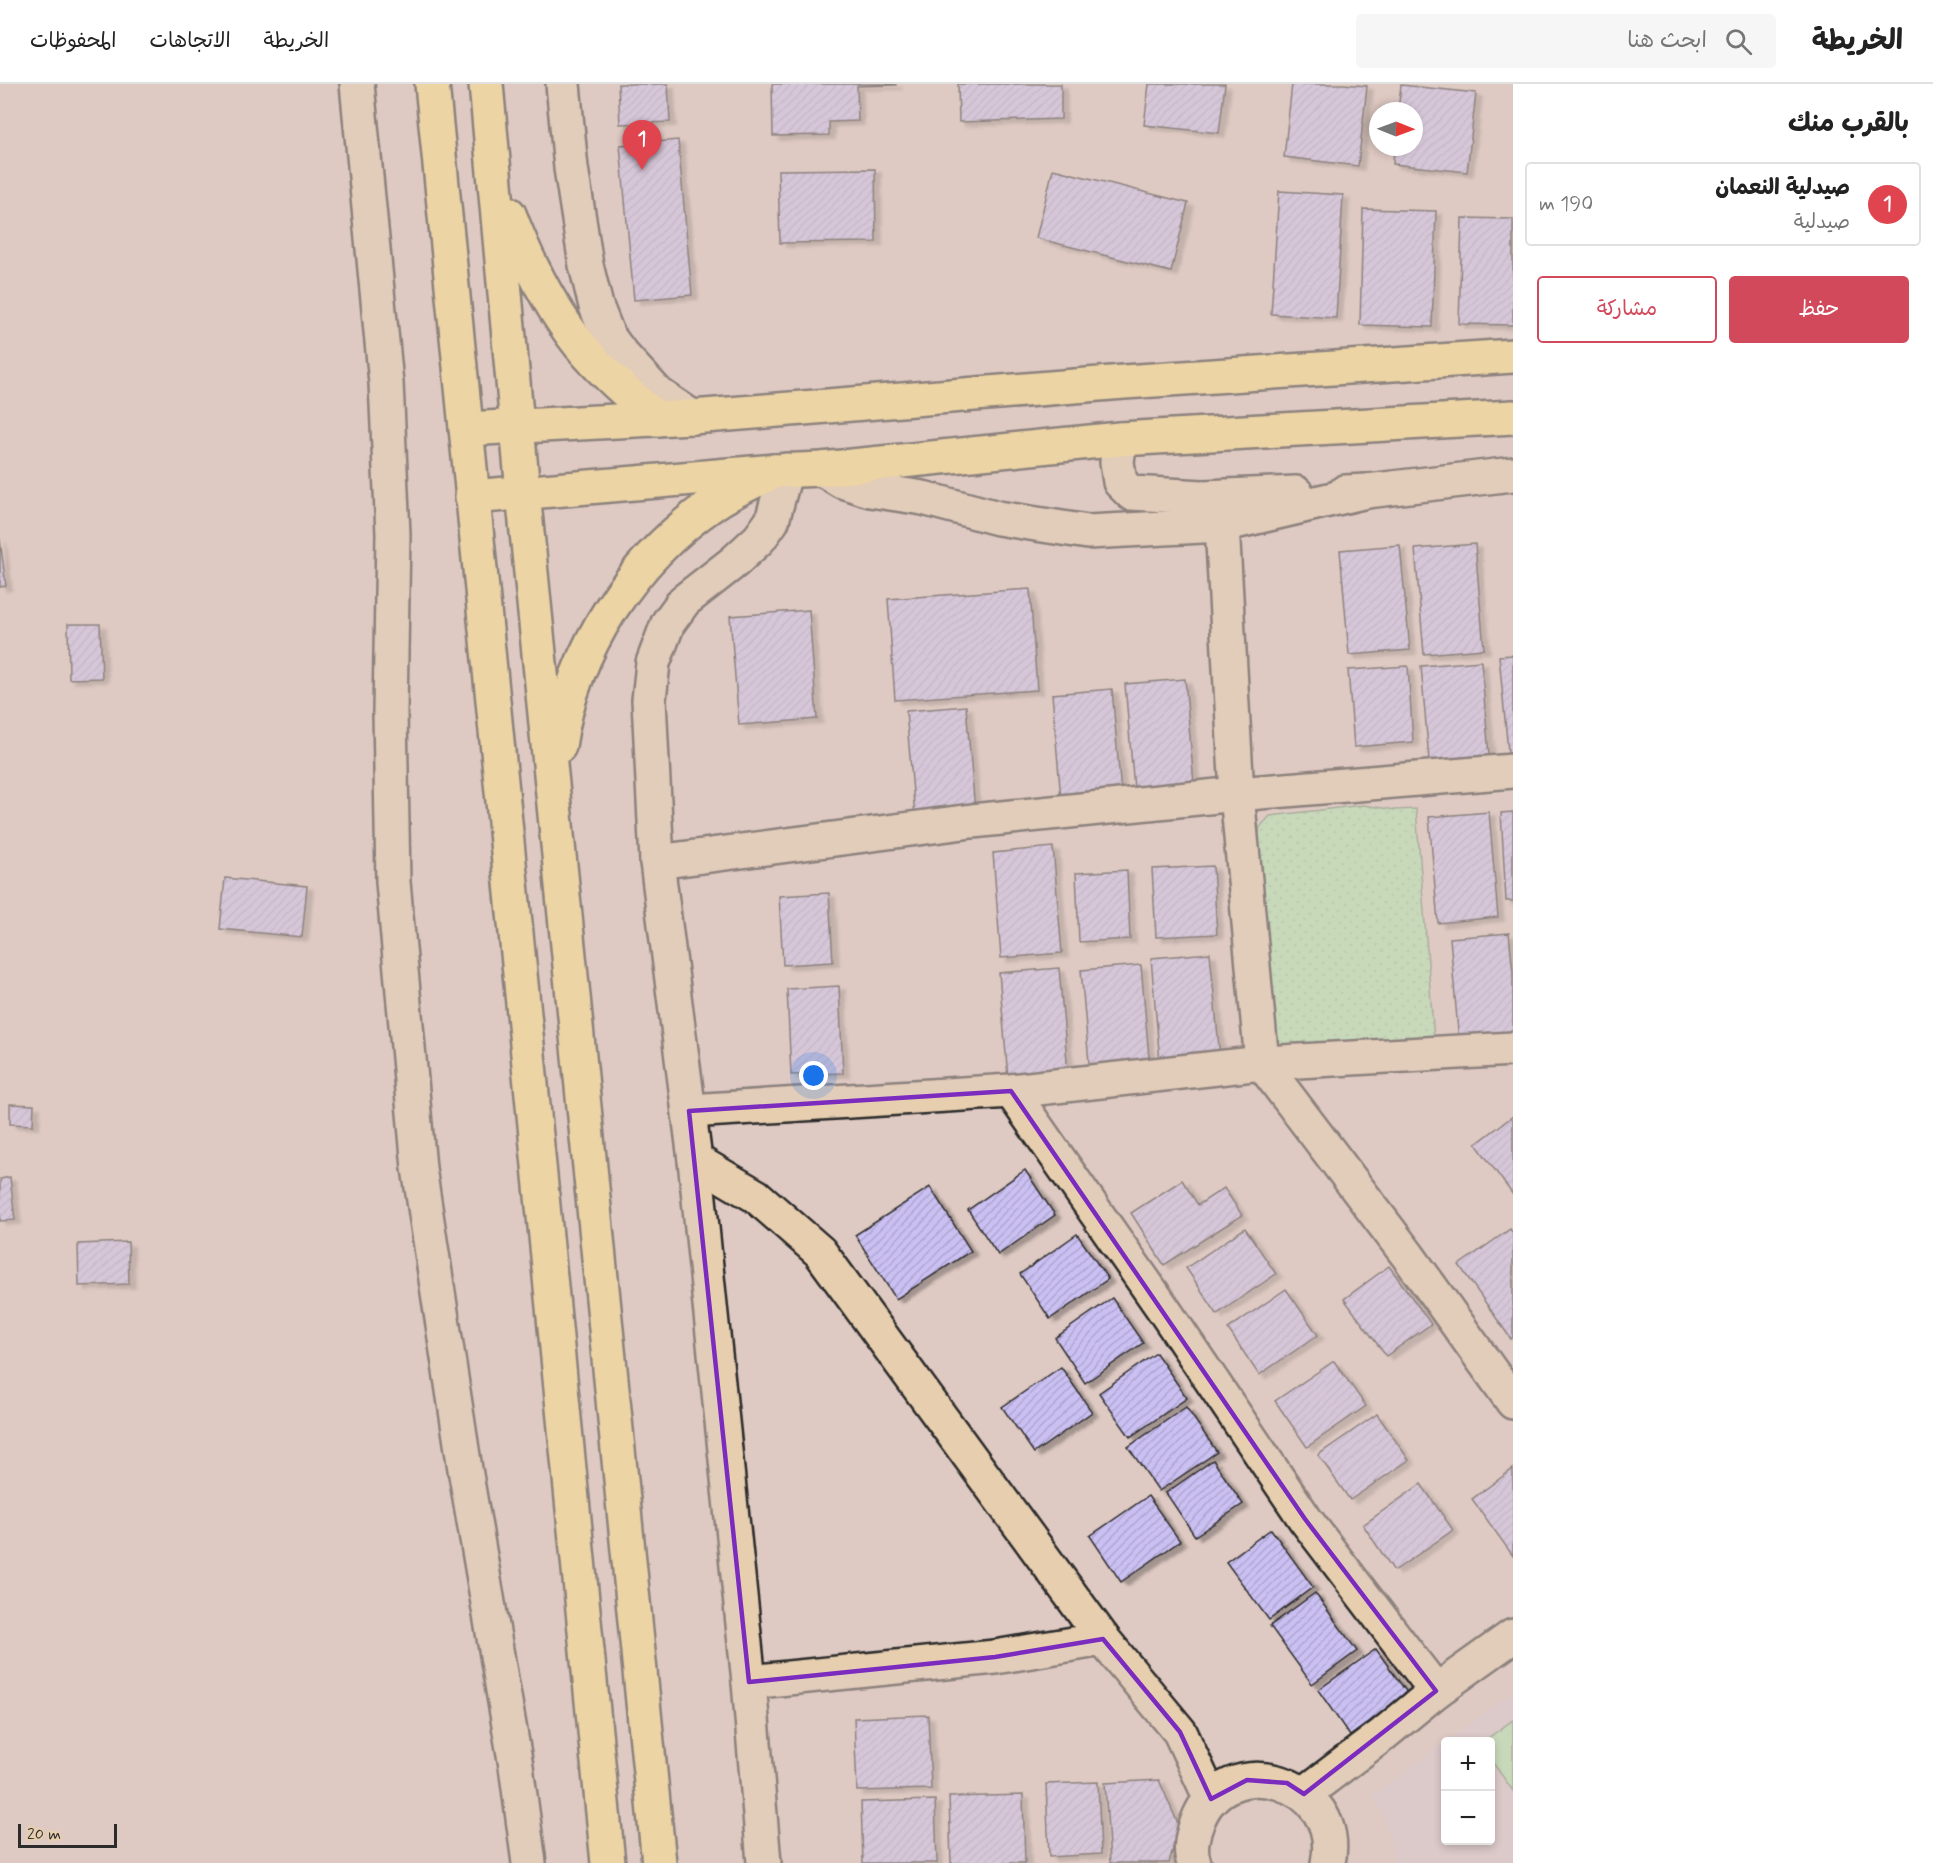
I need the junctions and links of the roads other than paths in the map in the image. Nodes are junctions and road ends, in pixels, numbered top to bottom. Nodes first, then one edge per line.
1 (357, 84) edge
2 (432, 84) edge
3 (486, 84) edge
4 (563, 84) edge
5 (493, 153) junction
6 (1513, 356) edge
7 (692, 417) junction
8 (1513, 417) edge
9 (658, 419) junction
10 (518, 427) junction
11 (466, 429) junction
12 (1119, 439) junction
13 (822, 469) junction
14 (781, 470) junction
15 (1513, 474) edge
16 (1367, 491) junction
17 (523, 492) junction
18 (472, 497) junction
19 (1222, 525) junction
20 (1513, 771) edge
21 (554, 786) junction
22 (1237, 794) junction
23 (657, 862) junction
24 (1513, 1049) edge
25 (1262, 1063) junction
26 (1011, 1091) junction
27 (689, 1111) junction
28 (695, 1160) junction
29 (1513, 1402) edge
30 (1513, 1636) edge
31 (1103, 1639) junction
32 (749, 1682) junction
33 (1436, 1691) junction
34 (1304, 1794) junction
35 (1211, 1799) junction
36 (529, 1863) edge
37 (608, 1863) edge
38 (658, 1863) edge
39 (764, 1863) edge
40 (1194, 1863) edge
41 (1328, 1863) edge

1 - 36 street
2 - 11 main road
3 - 5 main road
4 - 7 street
5 - 9 main road
5 - 10 main road
6 - 7 main road
7 - 9 main road
8 - 12 main road
9 - 10 main road
10 - 11 main road
10 - 17 main road
11 - 18 main road
12 - 13 main road
12 - 16 street
13 - 14 main road
13 - 19 street
14 - 17 main road
14 - 21 main road
14 - 23 street
15 - 16 street
16 - 19 street
17 - 18 main road
17 - 21 main road
18 - 37 main road
19 - 22 street
20 - 22 street
21 - 38 main road
22 - 23 street
22 - 25 street
23 - 27 street
24 - 25 street
25 - 26 street
25 - 29 street
26 - 27 street
26 - 33 street
27 - 28 street
28 - 31 street
28 - 32 street
30 - 33 street
31 - 32 street
31 - 35 street
32 - 39 street
33 - 34 street
34 - 35 street
34 - 41 street
35 - 40 street

